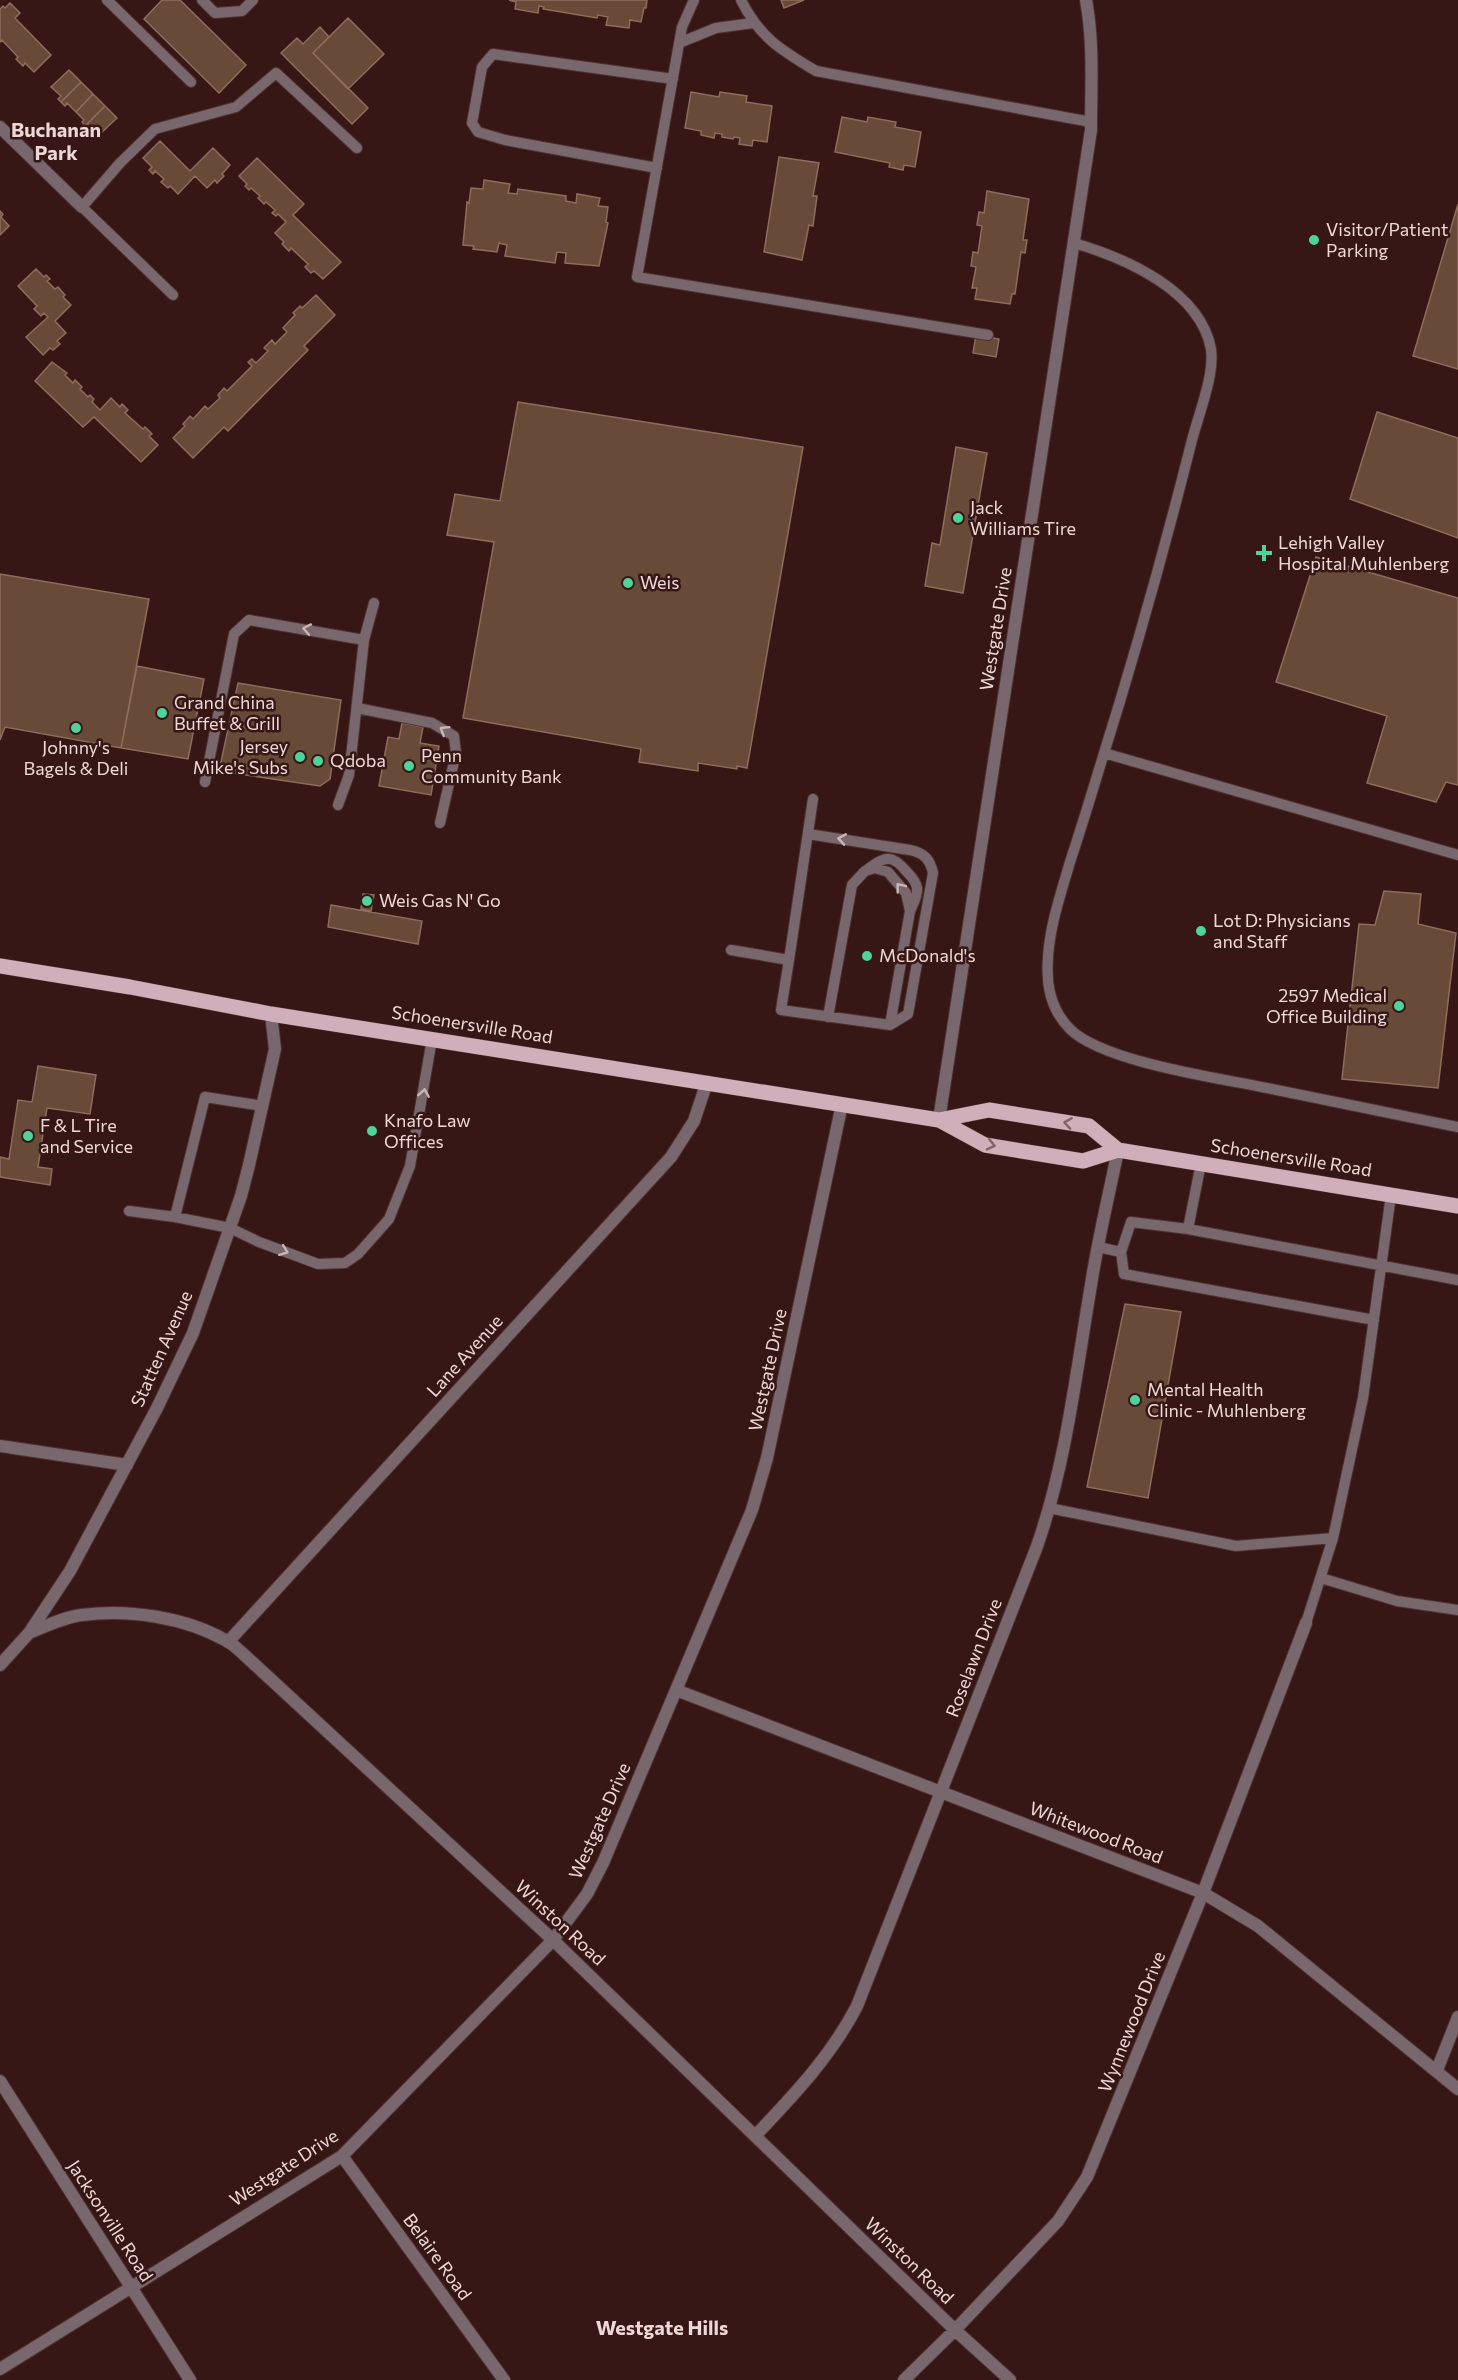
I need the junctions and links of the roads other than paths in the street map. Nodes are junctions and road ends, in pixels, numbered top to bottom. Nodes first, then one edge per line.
1 (107, 0) edge
2 (202, 0) edge
3 (253, 0) edge
4 (694, 0) edge
5 (741, 0) edge
6 (1086, 0) edge
7 (753, 23) junction
8 (679, 43) junction
9 (672, 79) junction
10 (191, 82) dead end
11 (1091, 122) junction
12 (0, 127) edge
13 (357, 148) dead end
14 (657, 168) junction
15 (82, 207) junction
16 (1074, 243) junction
17 (173, 295) dead end
18 (988, 335) dead end
19 (374, 603) dead end
20 (364, 640) junction
21 (357, 708) junction
22 (1104, 753) junction
23 (205, 782) dead end
24 (813, 799) dead end
25 (338, 805) dead end
26 (441, 823) dead end
27 (808, 834) junction
28 (1457, 853) edge
29 (731, 950) dead end
30 (789, 960) junction
31 (0, 966) edge
32 (271, 1014) junction
33 (828, 1017) junction
34 (890, 1025) junction
35 (432, 1039) junction
36 (707, 1082) junction
37 (843, 1104) junction
38 (263, 1106) junction
39 (939, 1120) junction
40 (1458, 1127) edge
41 (1118, 1150) junction
42 (1201, 1163) junction
43 (1391, 1194) junction
44 (1458, 1206) edge
45 (129, 1211) dead end
46 (175, 1217) junction
47 (230, 1228) junction
48 (1188, 1229) junction
49 (1098, 1248) junction
50 (1121, 1252) junction
51 (1381, 1266) junction
52 (1458, 1280) edge
53 (1374, 1320) junction
54 (0, 1446) edge
55 (127, 1465) junction
56 (1049, 1508) junction
57 (1333, 1538) junction
58 (1321, 1578) junction
59 (1458, 1610) edge
60 (1306, 1623) joint
61 (29, 1633) junction
62 (228, 1642) junction
63 (0, 1665) edge
64 (676, 1690) junction
65 (940, 1792) junction
66 (1203, 1893) junction
67 (552, 1940) junction
68 (1458, 2017) edge
69 (1437, 2070) junction
70 (0, 2081) edge
71 (1458, 2089) edge
72 (755, 2136) junction
73 (342, 2156) junction
74 (131, 2286) junction
75 (955, 2330) junction
76 (0, 2369) edge
77 (190, 2380) edge
78 (504, 2380) edge
79 (904, 2380) edge
80 (1010, 2380) edge

1 - 10 lane
2 - 3 lane
4 - 8 lane
5 - 7 lane
6 - 11 street, Westgate Drive
7 - 8 lane
7 - 11 lane
8 - 9 lane
9 - 14 lane
9 - 14 lane
11 - 16 street, Westgate Drive
12 - 15 street
13 - 15 lane
14 - 18 lane
15 - 17 lane
16 - 22 lane
16 - 39 street, Westgate Drive
19 - 20 lane
20 - 21 lane
20 -> 23 lane
21 - 25 lane
26 -> 21 lane
22 - 28 lane
22 - 40 lane
24 - 27 lane
27 - 30 lane
34 -> 27 lane
29 - 30 lane
30 - 33 lane
31 - 32 main road, Schoenersville Road
32 - 35 main road, Schoenersville Road
32 - 38 street, Statten Avenue
33 - 34 lane
34 -> 33 lane
35 - 36 main road, Schoenersville Road
47 -> 35 lane
36 - 37 main road, Schoenersville Road
36 - 62 street, Lane Avenue
37 - 39 main road, Schoenersville Road
37 - 64 street, Westgate Drive
38 - 46 lane
38 - 47 street, Statten Avenue
39 -> 41 main road, Schoenersville Road
41 -> 39 main road, Schoenersville Road
41 - 42 main road, Schoenersville Road
41 - 49 street, Roselawn Drive
42 - 43 main road, Schoenersville Road
42 - 48 lane
43 - 44 main road, Schoenersville Road
43 - 51 lane
45 - 46 lane
46 - 47 lane
47 - 55 street, Statten Avenue
48 - 50 lane
48 - 51 lane
49 - 50 lane
49 - 56 street, Roselawn Drive
50 - 53 lane
51 - 52 lane
51 - 53 lane
53 - 57 lane
54 - 55 street
55 - 61 street, Statten Avenue
56 - 57 lane
56 - 65 street, Roselawn Drive
57 - 58 lane
58 - 59 lane
58 - 60 lane
60 - 66 street, Wynnewood Drive
61 - 62 street, Winston Road
61 - 63 street, Statten Avenue
62 - 67 street, Winston Road
64 - 65 street, Whitewood Road
64 - 67 street, Westgate Drive
65 - 66 street, Whitewood Road
65 - 72 street, Roselawn Drive
66 - 69 street, Whitewood Road
66 - 75 street, Wynnewood Drive
67 - 72 street, Winston Road
67 - 73 street, Westgate Drive
68 - 69 street
69 - 71 street, Whitewood Road
70 - 74 street, Jacksonville Road
72 - 75 street, Winston Road
73 - 74 street, Westgate Drive
73 - 78 street, Belaire Road
74 - 76 street, Westgate Drive
74 - 77 street, Jacksonville Road
75 - 79 street, Wynnewood Drive
75 - 80 street, Winston Road

